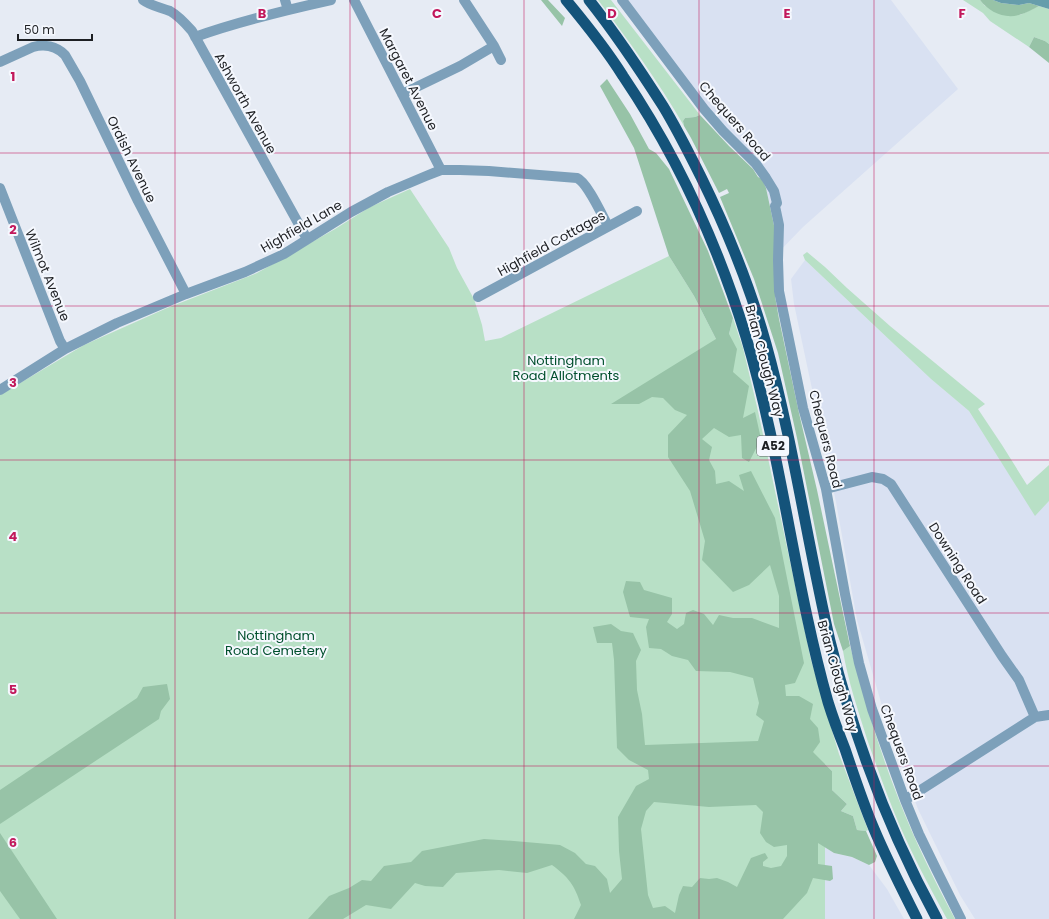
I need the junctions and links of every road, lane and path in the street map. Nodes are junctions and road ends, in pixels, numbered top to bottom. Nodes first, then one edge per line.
1 (143, 0) edge
2 (285, 0) edge
3 (331, 0) edge
4 (354, 0) edge
5 (464, 0) edge
6 (566, 0) edge
7 (589, 0) edge
8 (622, 0) edge
9 (288, 10) junction
10 (195, 37) junction
11 (494, 46) junction
12 (501, 60) dead end
13 (0, 62) edge
14 (402, 94) junction
15 (441, 170) junction
16 (0, 188) edge
17 (636, 211) dead end
18 (608, 226) junction
19 (307, 239) junction
20 (186, 294) junction
21 (478, 297) dead end
22 (65, 349) junction
23 (0, 390) edge
24 (826, 489) junction
25 (1049, 715) edge
26 (1035, 717) junction
27 (905, 800) junction
28 (917, 919) edge
29 (937, 919) edge
30 (962, 919) edge

1 - 10 street, Ashworth Avenue
2 - 9 street
3 - 9 street
4 - 14 street, Margaret Avenue
5 - 11 street
6 - 28 highway, Brian Clough Way / A52
7 - 29 highway, Brian Clough Way / A52
8 - 24 street, Chequers Road
9 - 10 street
10 - 19 street, Ashworth Avenue
11 - 12 street
11 - 14 street
13 - 20 street, Ordish Avenue
14 - 15 street, Margaret Avenue
15 - 18 street, Highfield Lane
15 - 19 street, Highfield Lane
16 - 22 street, Wilmot Avenue
17 - 18 street, Highfield Cottages
18 - 21 street, Highfield Cottages
19 - 20 street, Highfield Lane
20 - 22 street, Highfield Lane
22 - 23 street, Highfield Lane
24 - 26 street, Downing Road
24 - 27 street, Chequers Road
25 - 26 street
26 - 27 street
27 - 30 street, Chequers Road

